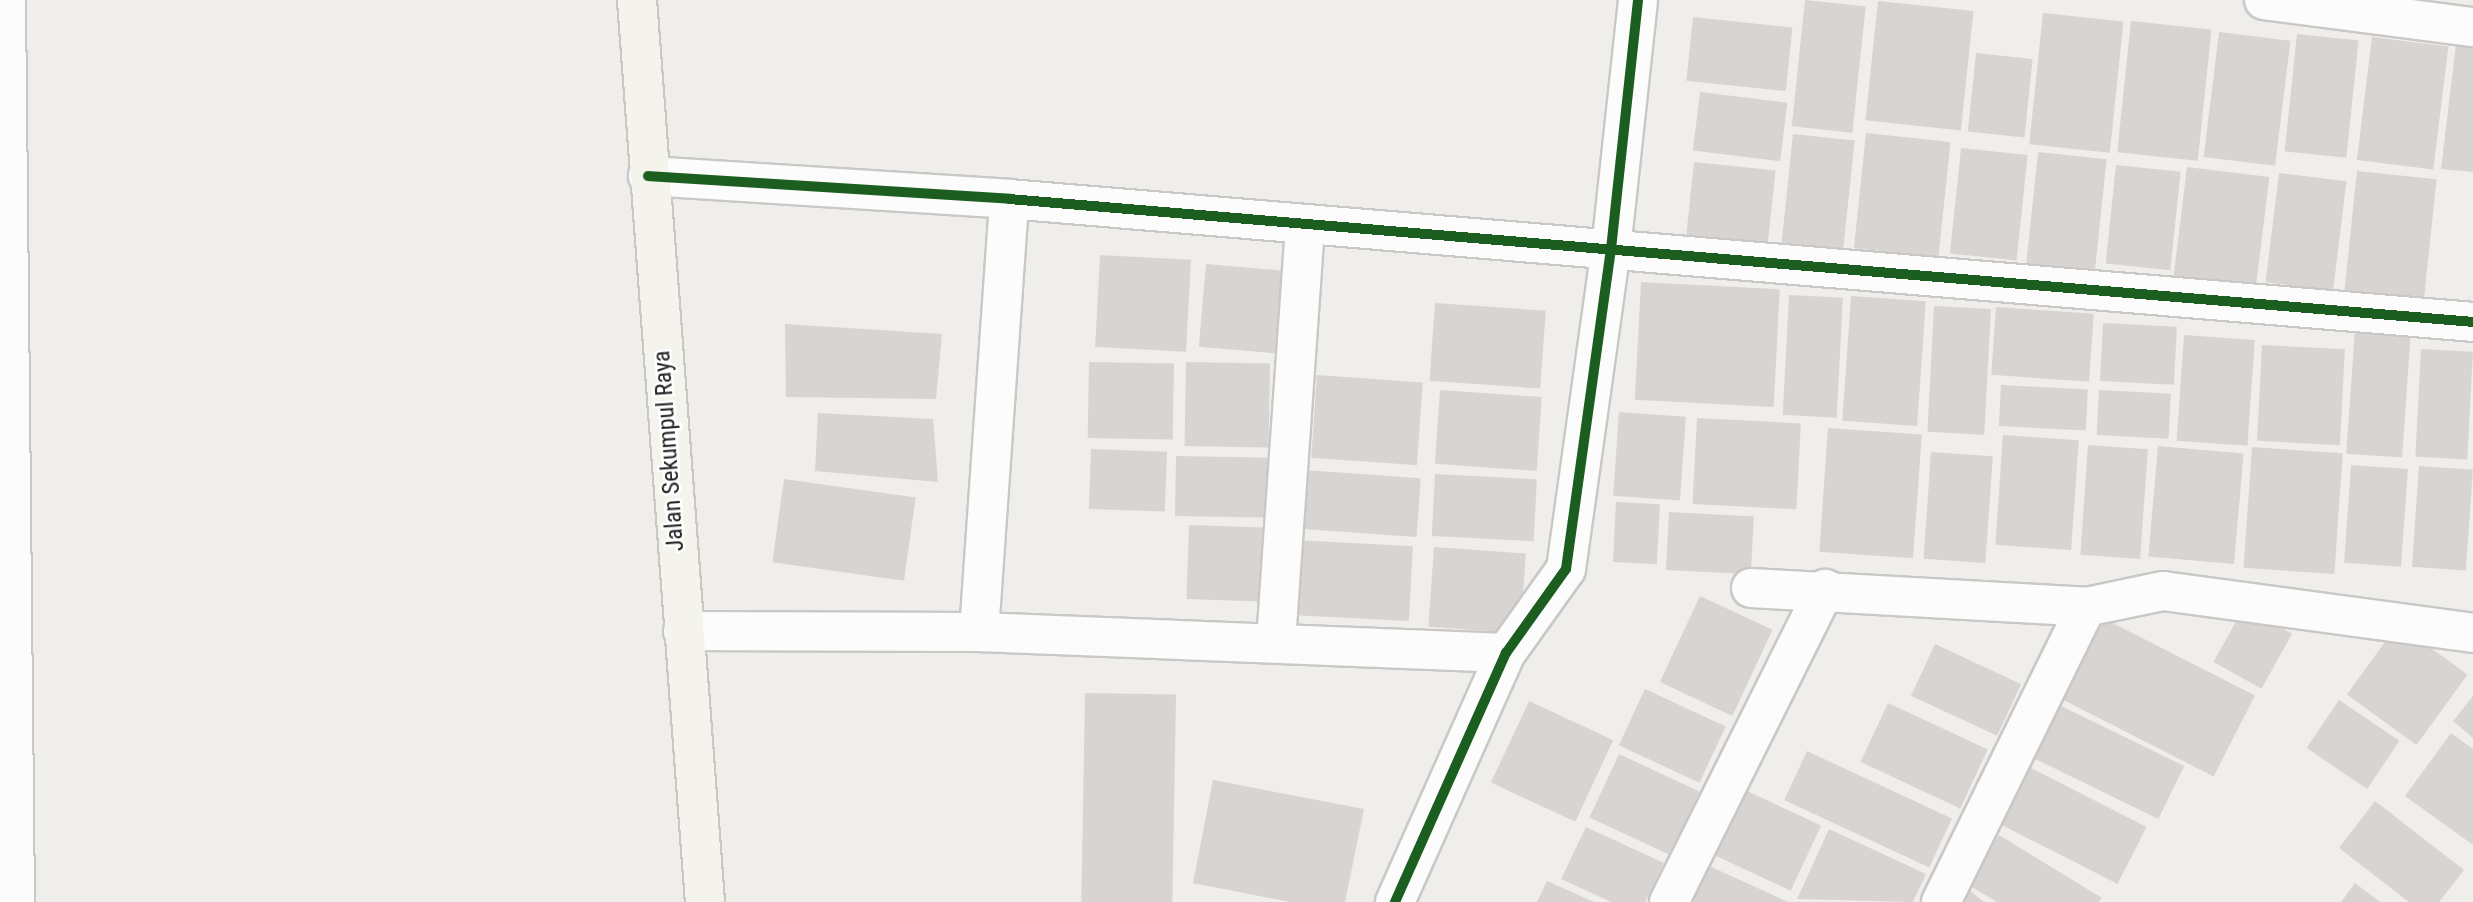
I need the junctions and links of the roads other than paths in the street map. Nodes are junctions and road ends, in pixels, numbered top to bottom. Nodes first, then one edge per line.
1 (6, 0) edge
2 (637, 0) edge
3 (1638, 0) edge
4 (2264, 0) edge
5 (2473, 27) edge
6 (649, 176) junction
7 (1009, 200) junction
8 (1305, 226) junction
9 (1611, 249) junction
10 (2473, 322) edge
11 (1751, 588) dead end
12 (1825, 589) junction
13 (2086, 607) junction
14 (683, 631) junction
15 (979, 632) junction
16 (2473, 633) edge
17 (1276, 641) junction
18 (1506, 653) junction
19 (15, 902) edge
20 (705, 902) edge
21 (1395, 902) edge
22 (1669, 902) edge
23 (1941, 902) edge

1 - 19 street
2 - 6 main road, Jalan Sekumpul Raya
3 - 9 street
4 - 5 street
6 - 7 street
6 - 14 main road, Jalan Sekumpul Raya
7 - 8 street
7 - 15 street
8 - 9 street
8 - 17 street
9 - 10 street
9 - 18 street
11 - 12 street
12 - 13 street
12 - 22 street
13 - 16 street
13 - 23 street
14 - 15 street
14 - 20 main road, Jalan Sekumpul Raya
15 - 17 street
17 - 18 street
18 - 21 street

